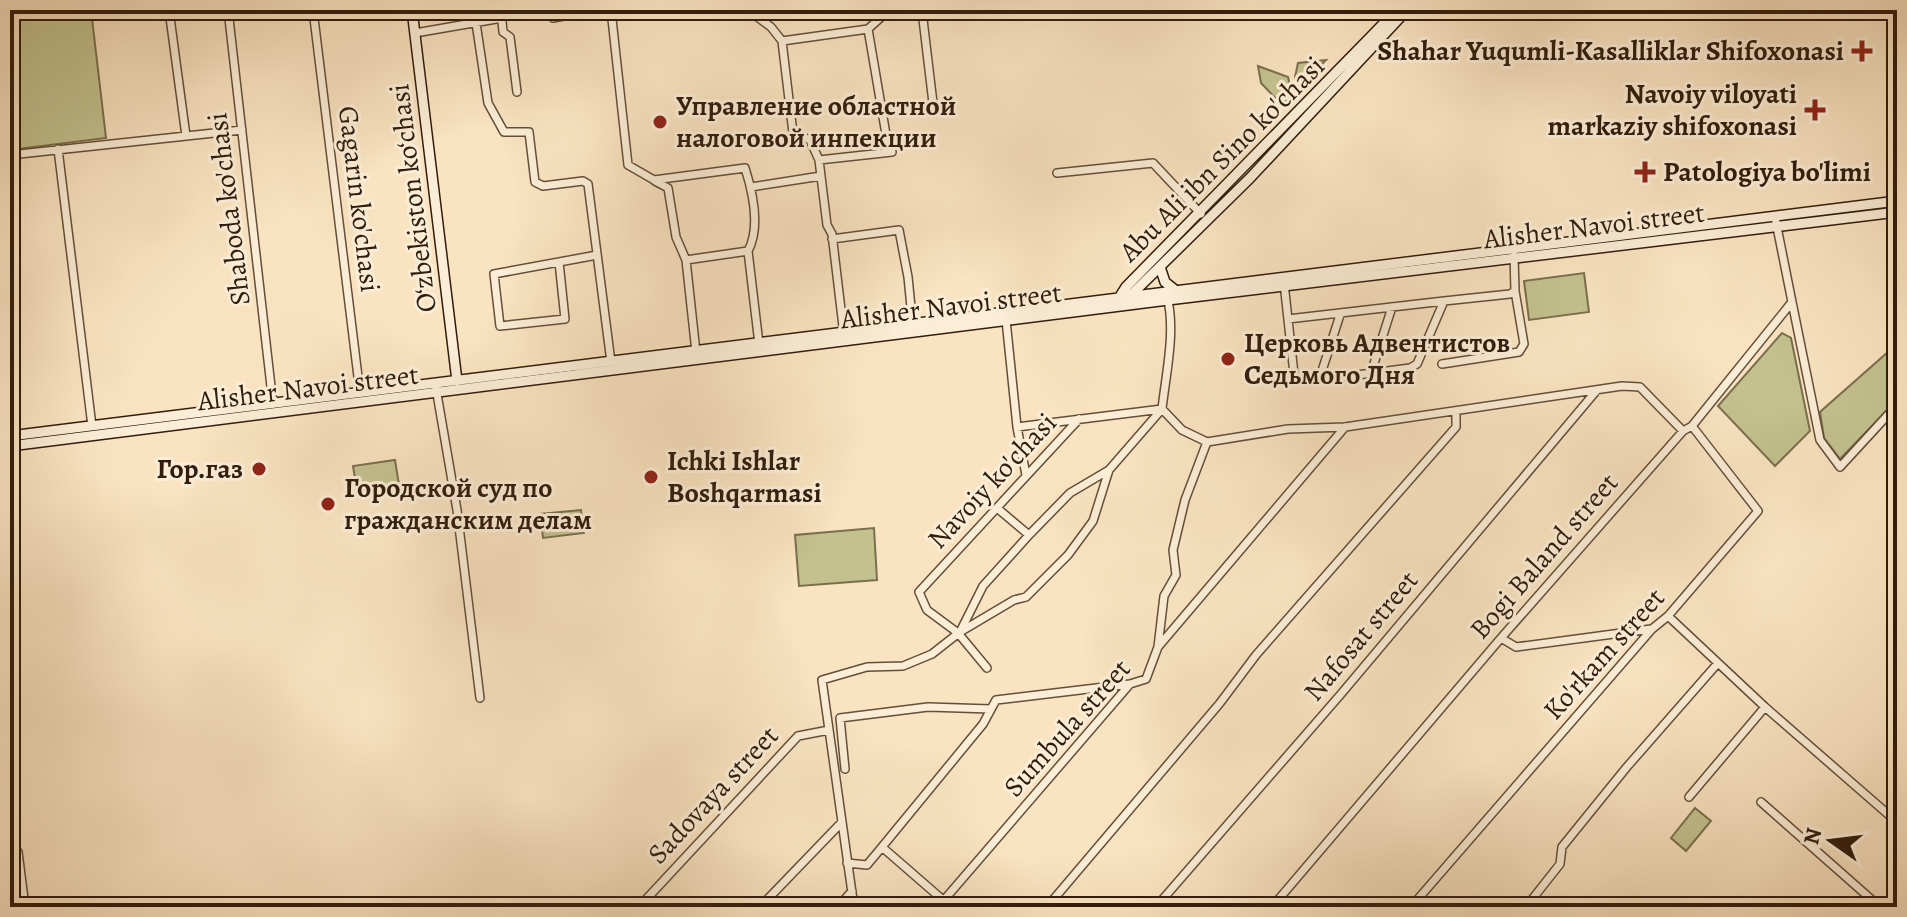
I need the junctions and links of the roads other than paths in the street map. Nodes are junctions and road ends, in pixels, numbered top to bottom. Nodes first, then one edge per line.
1 (169, 10) edge
2 (228, 10) edge
3 (313, 10) edge
4 (412, 10) edge
5 (552, 10) edge
6 (582, 10) edge
7 (611, 10) edge
8 (748, 10) edge
9 (889, 10) edge
10 (916, 10) edge
11 (1397, 10) edge
12 (1407, 10) edge
13 (501, 14) edge
14 (476, 23) junction
15 (868, 29) junction
16 (415, 33) junction
17 (782, 41) junction
18 (517, 92) dead end
19 (933, 103) dead end
20 (242, 130) junction
21 (186, 136) junction
22 (58, 149) junction
23 (10, 155) edge
24 (819, 160) junction
25 (1057, 173) dead end
26 (821, 176) junction
27 (654, 180) junction
28 (751, 187) junction
29 (1897, 201) edge
30 (1897, 212) edge
31 (1204, 217) junction
32 (1775, 221) junction
33 (832, 239) junction
34 (748, 251) junction
35 (1514, 253) junction
36 (597, 255) junction
37 (686, 260) junction
38 (559, 262) junction
39 (1160, 267) junction
40 (1284, 282) junction
41 (1515, 291) junction
42 (1169, 294) junction
43 (1124, 301) junction
44 (1444, 301) junction
45 (1792, 302) junction
46 (1392, 307) junction
47 (1340, 315) junction
48 (1288, 319) junction
49 (1006, 320) junction
50 (913, 328) junction
51 (844, 337) junction
52 (759, 344) junction
53 (696, 352) junction
54 (611, 362) junction
55 (1442, 364) dead end
56 (1371, 373) junction
57 (1319, 380) junction
58 (457, 381) junction
59 (436, 389) junction
60 (1597, 390) junction
61 (360, 393) junction
62 (273, 404) junction
63 (1897, 405) edge
64 (1162, 409) junction
65 (1456, 411) junction
66 (1079, 419) junction
67 (92, 426) junction
68 (1692, 426) junction
69 (1017, 427) junction
70 (1345, 427) junction
71 (1683, 431) junction
72 (10, 436) edge
73 (1207, 442) junction
74 (10, 446) edge
75 (1109, 470) junction
76 (1026, 475) junction
77 (997, 508) junction
78 (1029, 535) junction
79 (1668, 616) junction
80 (1652, 629) junction
81 (959, 633) junction
82 (1501, 638) junction
83 (1158, 647) junction
84 (1718, 663) junction
85 (987, 668) dead end
86 (1130, 684) junction
87 (480, 698) dead end
88 (1765, 707) junction
89 (991, 709) junction
90 (829, 730) junction
91 (845, 769) dead end
92 (1689, 797) dead end
93 (1761, 802) dead end
94 (842, 822) junction
95 (1897, 822) edge
96 (882, 847) junction
97 (10, 853) edge
98 (847, 863) junction
99 (852, 891) junction
100 (941, 904) edge
101 (25, 907) edge
102 (639, 907) edge
103 (760, 907) edge
104 (838, 907) edge
105 (854, 907) edge
106 (951, 907) edge
107 (1047, 907) edge
108 (1156, 907) edge
109 (1272, 907) edge
110 (1411, 907) edge
111 (1526, 907) edge
112 (1880, 907) edge

1 - 21 street
2 - 20 street, Shaboda ko'chasi
3 - 61 street, Gagarin ko'chasi
4 - 16 main road, O‘zbekiston ko‘chasi
5 - 6 street
7 - 27 street
8 - 17 street
9 - 15 street
10 - 19 street
11 - 31 main road, Abu Ali ibn Sino ko'chasi
12 - 31 main road, Abu Ali ibn Sino ko'chasi
13 - 14 street
13 - 18 street
14 - 16 street
14 - 36 street
15 - 17 street
15 - 24 street
16 - 58 main road, O‘zbekiston ko‘chasi
17 - 24 street
20 - 21 street
20 - 62 street, Shaboda ko'chasi
21 - 22 street
22 - 23 street
22 - 67 street
24 - 26 street
25 - 31 street, Abu Ali ibn Sino ko'chasi
26 - 28 street
26 - 33 street
27 - 28 street
27 - 37 street
28 - 34 street
29 - 32 main road, Alisher Navoi street
30 - 32 main road, Alisher Navoi street
31 - 39 main road, Abu Ali ibn Sino ko'chasi
31 - 43 main road, Abu Ali ibn Sino ko'chasi
32 - 35 main road, Alisher Navoi street
32 - 45 street
33 - 50 street
33 - 51 street
34 - 37 street
34 - 52 street
35 - 40 main road, Alisher Navoi street
35 - 41 street
36 - 38 street
36 - 54 street
37 - 53 street
38 - 38 street
39 - 42 main road
39 - 43 main road, Abu Ali ibn Sino ko'chasi
40 - 42 main road, Alisher Navoi street
40 - 48 street
41 - 44 street
41 - 55 street
42 - 43 main road, Alisher Navoi street
42 - 64 street
43 - 49 main road, Alisher Navoi street
43 - 50 main road, Alisher Navoi street
44 - 46 street
44 - 56 street
45 - 63 street
45 - 68 street, Bogi Baland street
46 - 47 street
46 - 56 street
47 - 48 street
47 - 57 street
48 - 57 street
49 - 50 main road, Alisher Navoi street
49 - 69 street
50 - 51 main road, Alisher Navoi street
51 - 52 main road, Alisher Navoi street
51 - 59 main road, Alisher Navoi street
52 - 53 main road, Alisher Navoi street
53 - 54 main road, Alisher Navoi street
54 - 58 main road, Alisher Navoi street
56 - 57 street
58 - 59 main road, Alisher Navoi street
59 - 61 main road, Alisher Navoi street
59 - 74 main road, Alisher Navoi street
59 - 87 street
60 - 65 street
60 - 71 street
60 - 108 street, Nafosat street
61 - 62 main road, Alisher Navoi street
62 - 67 main road, Alisher Navoi street
64 - 66 street
64 - 73 street
64 - 75 street
65 - 70 street
65 - 107 street
66 - 69 street
66 - 76 street, Navoiy ko'chasi
67 - 72 main road, Alisher Navoi street
68 - 71 street, Bogi Baland street
68 - 79 street, Ko'rkam street
69 - 76 street
70 - 73 street
70 - 83 street, Sumbula street
71 - 82 street, Bogi Baland street
73 - 83 street
75 - 78 street
75 - 81 street
76 - 77 street, Navoiy ko'chasi
77 - 78 street
77 - 81 street, Navoiy ko'chasi
78 - 81 street
79 - 80 street, Ko'rkam street
79 - 84 street
80 - 82 street
80 - 110 street, Ko'rkam street
81 - 85 street
81 - 90 street
82 - 109 street, Bogi Baland street
83 - 86 street, Sumbula street
84 - 88 street
84 - 111 street
86 - 89 street
86 - 100 street, Sumbula street
88 - 92 street
88 - 95 street
89 - 91 street
89 - 96 street
90 - 94 street
90 - 102 street, Sadovaya street
93 - 112 street
94 - 98 street
94 - 103 street
96 - 98 street
96 - 100 street
97 - 101 street
98 - 99 street
99 - 104 street
99 - 105 street
100 - 106 street

